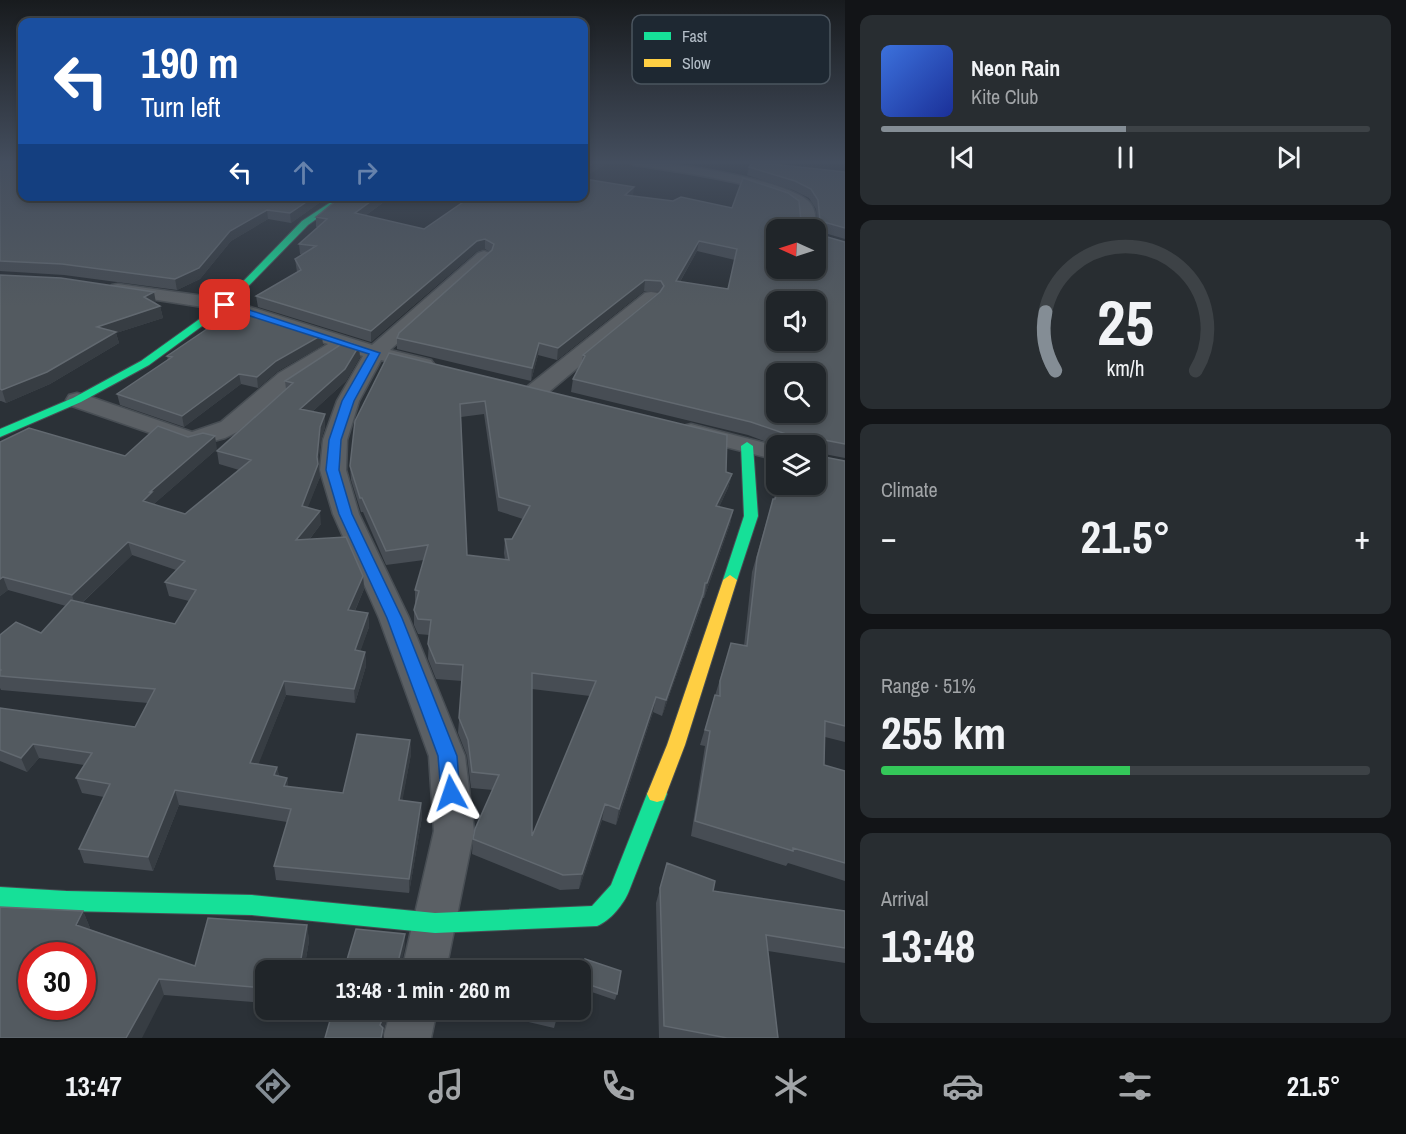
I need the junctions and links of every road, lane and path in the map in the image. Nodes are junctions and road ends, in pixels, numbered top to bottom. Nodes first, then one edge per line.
1 (325, 209) edge
2 (484, 256) edge
3 (102, 287) edge
4 (221, 295) junction
5 (651, 297) edge
6 (203, 301) junction
7 (188, 313) dead end
8 (344, 343) junction
9 (375, 353) junction
10 (444, 369) edge
11 (513, 385) edge
12 (536, 391) junction
13 (558, 397) edge
14 (77, 400) junction
15 (669, 426) edge
16 (0, 433) edge
17 (747, 446) junction
18 (766, 450) edge
19 (0, 897) edge
20 (435, 923) junction
21 (426, 960) edge
22 (412, 1020) edge
23 (407, 1038) edge

1 - 4 main road
2 - 9 street
3 - 6 street
4 - 6 street
4 - 8 street
4 - 14 main road
5 - 12 street
6 - 7 main road
8 - 9 street
8 - 14 street
9 - 10 street
9 - 20 street
11 - 12 street
12 - 13 street
14 - 16 main road
15 - 17 street
17 - 18 street
17 - 20 main road
19 - 20 main road
20 - 21 street
22 - 23 street

